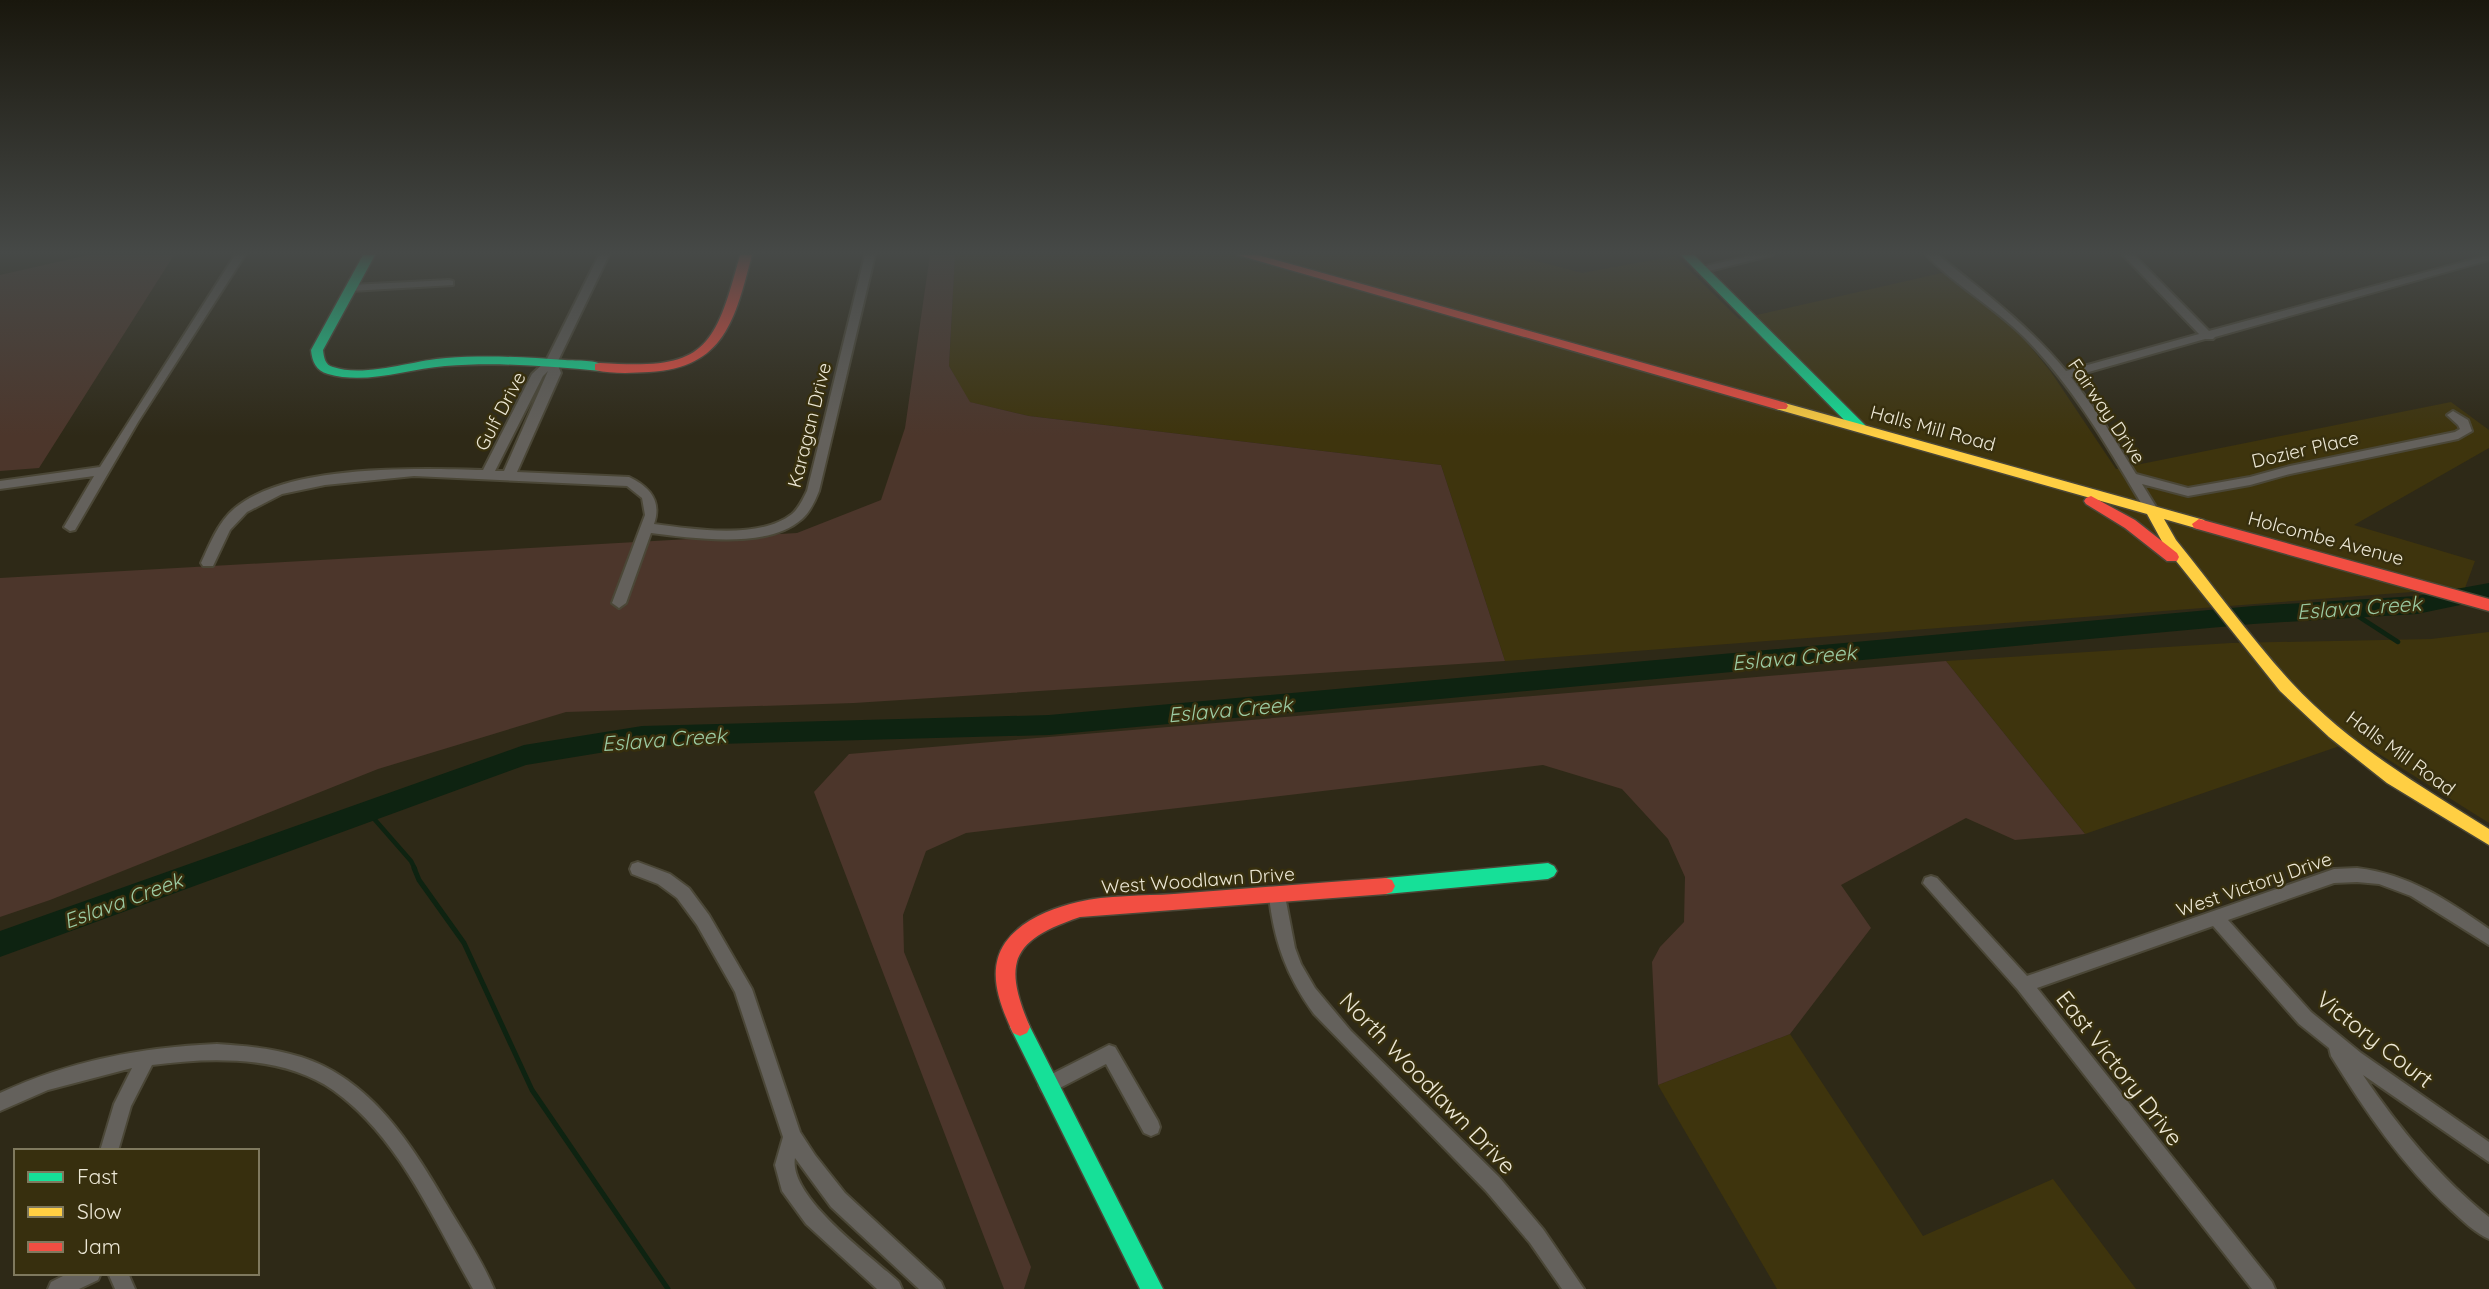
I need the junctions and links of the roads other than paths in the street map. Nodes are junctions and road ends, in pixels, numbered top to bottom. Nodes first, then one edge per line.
1 (202, 315) edge
2 (336, 315) edge
3 (574, 315) edge
4 (728, 315) edge
5 (855, 315) edge
6 (1456, 315) edge
7 (1747, 315) edge
8 (2005, 315) edge
9 (2186, 315) edge
10 (2285, 315) edge
11 (2209, 337) junction
12 (551, 363) junction
13 (2065, 375) junction
14 (519, 412) junction
15 (537, 412) junction
16 (2454, 415) dead end
17 (1863, 431) junction
18 (104, 470) junction
19 (486, 474) junction
20 (509, 475) junction
21 (2130, 476) junction
22 (2052, 483) junction
23 (0, 485) edge
24 (2152, 510) junction
25 (70, 527) dead end
26 (647, 528) junction
27 (208, 563) dead end
28 (2206, 587) junction
29 (619, 603) dead end
30 (2489, 605) edge
31 (2489, 838) edge
32 (638, 869) dead end
33 (1548, 871) dead end
34 (1931, 883) dead end
35 (1278, 896) junction
36 (2216, 918) junction
37 (2489, 938) edge
38 (2024, 985) junction
39 (2331, 1039) junction
40 (146, 1059) junction
41 (1048, 1085) junction
42 (0, 1102) edge
43 (1151, 1126) dead end
44 (792, 1137) junction
45 (110, 1149) edge
46 (2489, 1153) edge
47 (2489, 1229) edge
48 (87, 1275) edge
49 (58, 1289) edge
50 (484, 1289) edge
51 (891, 1289) edge
52 (934, 1289) edge
53 (1152, 1289) edge
54 (1574, 1289) edge
55 (2265, 1289) edge

1 - 18 street
2 - 12 street
3 - 12 street, Gulf Drive
4 - 12 street
5 - 26 street, Karagan Drive
6 - 17 street, Halls Mill Road
7 - 17 street
8 - 13 street, Fairway Drive
9 - 11 street
10 - 11 street
11 - 13 street
12 - 14 street, Gulf Drive
12 - 15 street
13 - 21 street, Fairway Drive
14 - 15 street
14 - 19 street, Gulf Drive
15 - 20 street
16 - 21 street, Dozier Place
17 - 22 street, Halls Mill Road
18 - 23 street
18 - 25 street
19 - 20 street
19 - 27 street
20 - 26 street
21 - 24 street, Fairway Drive
22 - 24 street, Halls Mill Road
22 - 28 street
24 - 28 street, Halls Mill Road
24 - 30 street, Holcombe Avenue
26 - 29 street
28 - 31 street, Halls Mill Road
32 - 44 street
33 - 35 street, West Woodlawn Drive
34 - 38 street, East Victory Drive
35 - 41 street, West Woodlawn Drive
35 - 54 street, North Woodlawn Drive
36 - 37 street, West Victory Drive
36 - 38 street, West Victory Drive
36 - 39 street, Victory Court
38 - 55 street, East Victory Drive
39 - 46 street, Victory Court
39 - 47 street
40 - 42 street
40 - 45 street
40 - 50 street
41 - 43 street
41 - 53 street, West Woodlawn Drive
44 - 51 street
44 - 52 street
48 - 49 street

